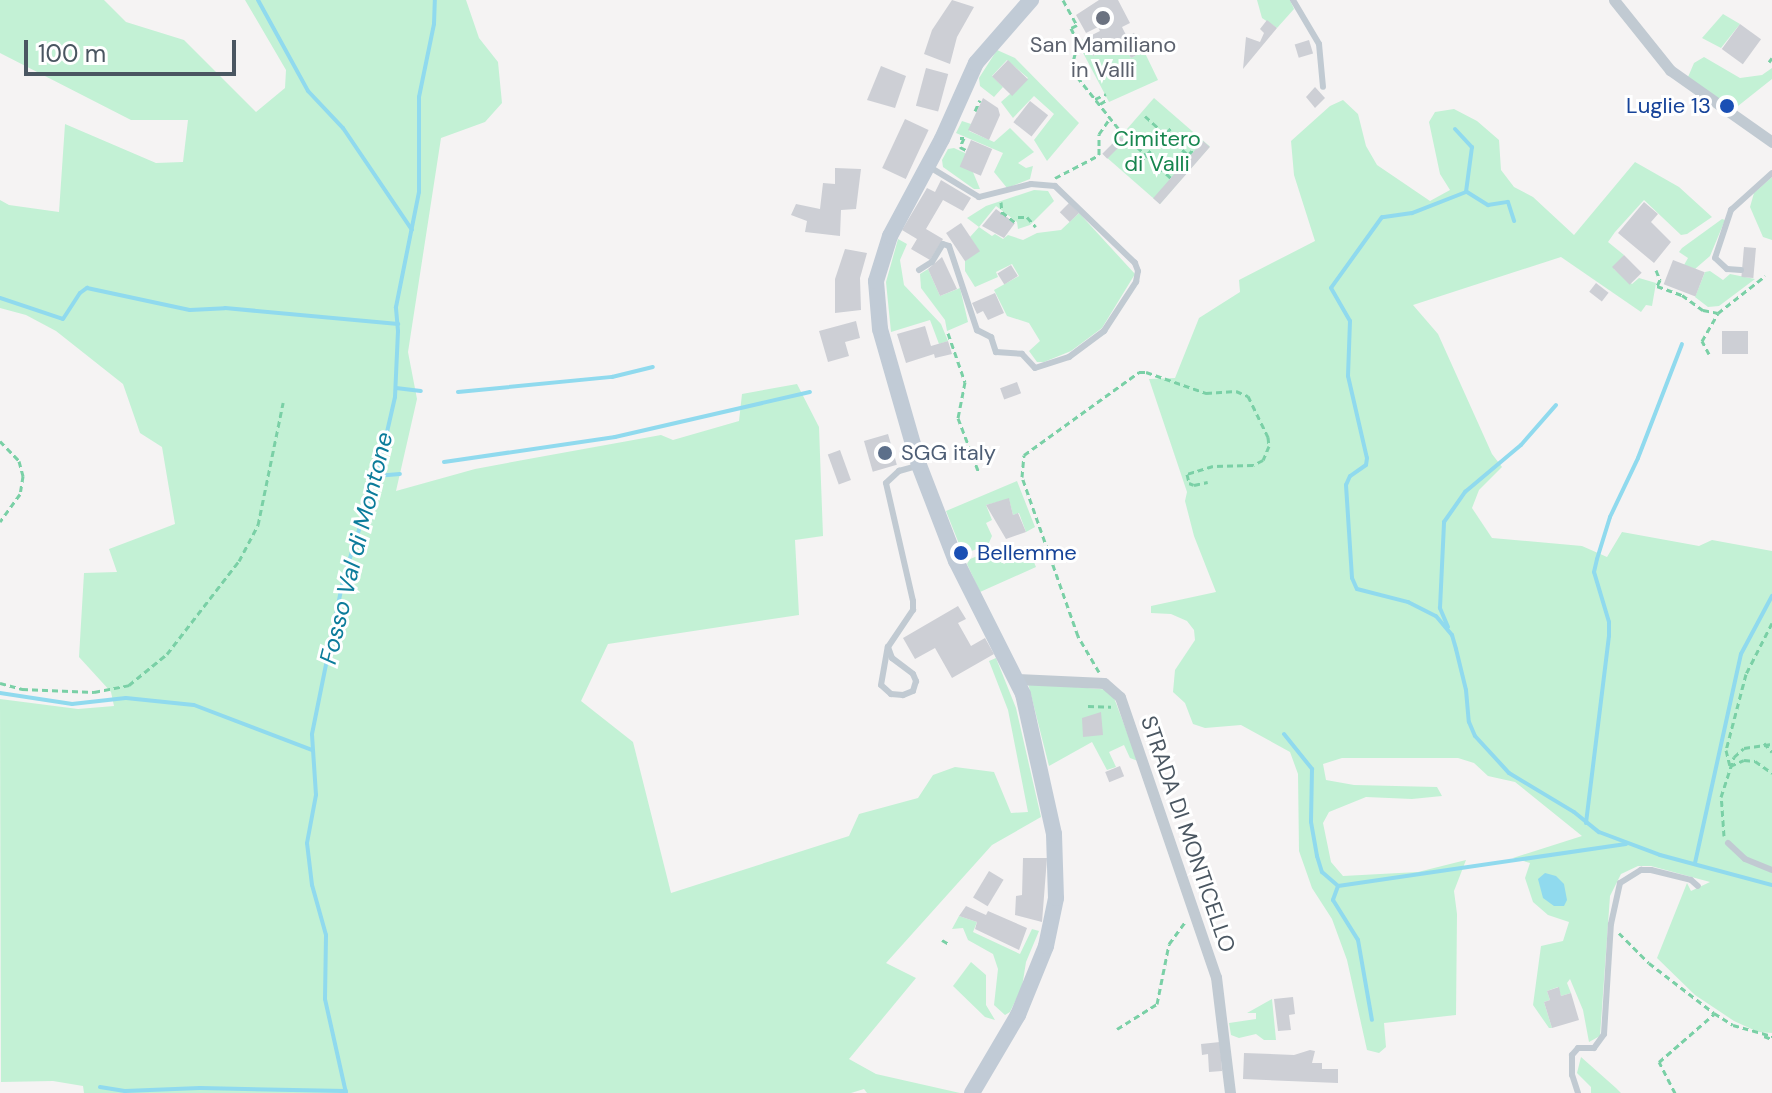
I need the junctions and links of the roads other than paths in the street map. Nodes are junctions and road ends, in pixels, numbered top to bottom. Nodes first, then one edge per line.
1 (1031, 0) edge
2 (1293, 0) edge
3 (1614, 0) edge
4 (1323, 87) dead end
5 (1772, 142) edge
6 (928, 166) junction
7 (1772, 173) edge
8 (919, 270) dead end
9 (1741, 270) dead end
10 (919, 465) junction
11 (888, 647) junction
12 (1017, 679) junction
13 (1728, 843) road end
14 (1772, 870) edge
15 (1698, 886) dead end
16 (972, 1093) edge
17 (1230, 1093) edge
18 (1578, 1093) edge

1 - 6 main road
2 - 4 lane
3 - 5 street
6 - 8 lane
6 - 10 main road
7 - 9 lane
10 - 11 lane
10 - 12 main road
11 - 11 lane
12 - 16 main road
12 - 17 street, STRADA DI MONTICELLO
13 - 14 lane
15 - 18 lane

